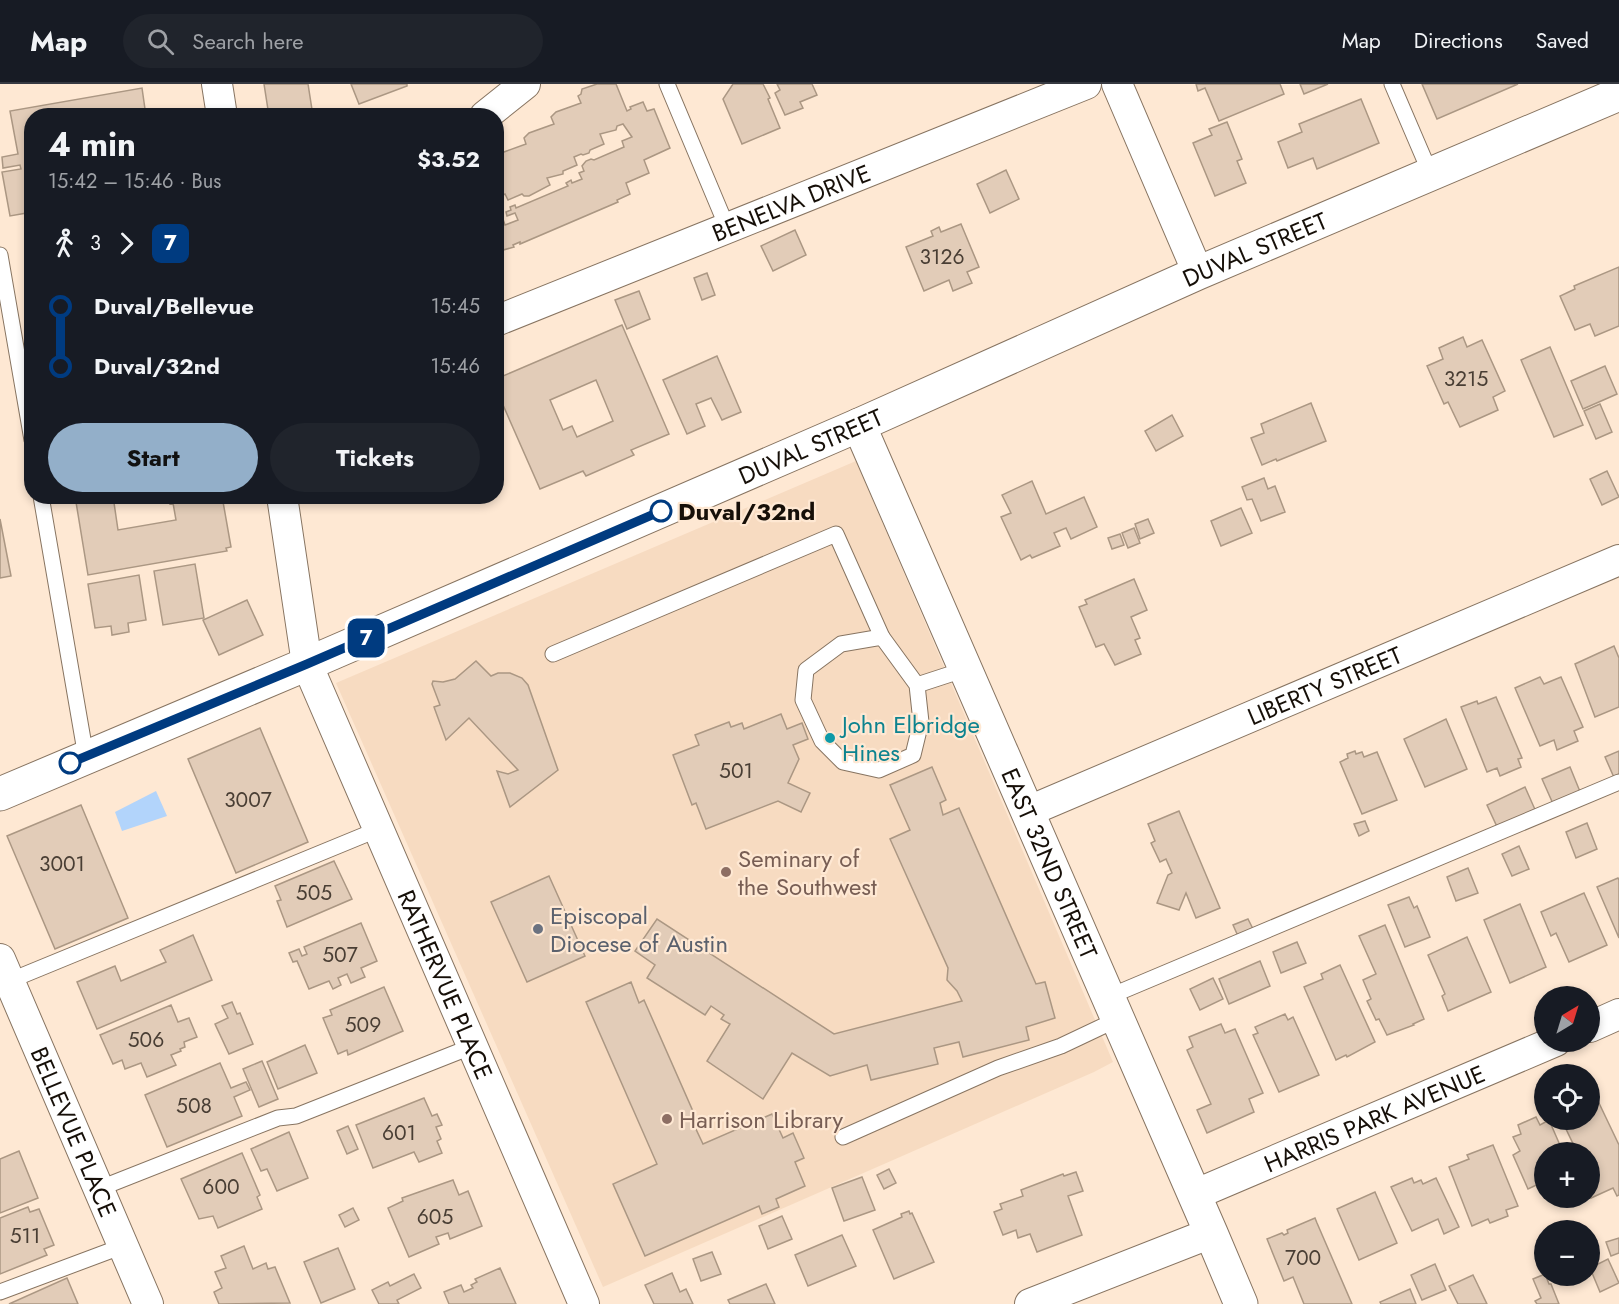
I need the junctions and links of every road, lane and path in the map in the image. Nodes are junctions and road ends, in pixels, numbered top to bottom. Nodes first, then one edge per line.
1 (217, 84) edge
2 (525, 84) edge
3 (667, 84) edge
4 (1086, 84) edge
5 (1117, 84) edge
6 (1392, 84) edge
7 (1619, 94) edge
8 (221, 108) edge
9 (496, 108) edge
10 (1431, 174) junction
11 (727, 227) junction
12 (0, 255) edge
13 (1198, 273) junction
14 (504, 318) edge
15 (24, 394) edge
16 (860, 425) junction
17 (42, 504) edge
18 (283, 504) edge
19 (1619, 560) edge
20 (882, 637) junction
21 (553, 654) dead end
22 (307, 664) junction
23 (966, 669) junction
24 (917, 685) junction
25 (86, 757) junction
26 (1619, 782) edge
27 (0, 794) edge
28 (1029, 812) junction
29 (379, 829) junction
30 (4, 970) edge
31 (1113, 1008) junction
32 (1619, 1014) edge
33 (1600, 1023) edge
34 (472, 1046) junction
35 (1534, 1050) edge
36 (843, 1137) dead end
37 (98, 1189) junction
38 (1194, 1195) junction
39 (1211, 1233) junction
40 (123, 1246) junction
41 (0, 1292) edge
42 (148, 1304) edge
43 (584, 1304) edge
44 (1030, 1304) edge
45 (1240, 1304) edge

1 - 8 street
2 - 9 street
3 - 11 lane
4 - 11 street, BENELVA DRIVE
5 - 13 street
6 - 10 lane
7 - 10 street, DUVAL STREET
10 - 13 street, DUVAL STREET
11 - 14 street, BENELVA DRIVE
12 - 15 lane
13 - 16 street, DUVAL STREET
16 - 22 street, DUVAL STREET
16 - 23 street, EAST 32ND STREET
17 - 25 lane
18 - 22 street, RATHERVUE PLACE
19 - 28 street, LIBERTY STREET
20 - 21 lane
20 - 24 lane
20 - 24 lane
22 - 25 street, DUVAL STREET
22 - 29 street, RATHERVUE PLACE
23 - 24 lane
23 - 28 street, EAST 32ND STREET
25 - 27 street, DUVAL STREET
26 - 31 lane
28 - 31 street, EAST 32ND STREET
29 - 30 lane
29 - 34 street, RATHERVUE PLACE
30 - 37 street, BELLEVUE PLACE
31 - 36 lane
31 - 38 street, EAST 32ND STREET
32 - 33 street
34 - 37 lane
34 - 43 street, RATHERVUE PLACE
35 - 38 street, HARRIS PARK AVENUE
37 - 40 street, BELLEVUE PLACE
38 - 39 street, EAST 32ND STREET
39 - 44 street
39 - 45 street, EAST 32ND STREET
40 - 41 lane
40 - 42 street, BELLEVUE PLACE

